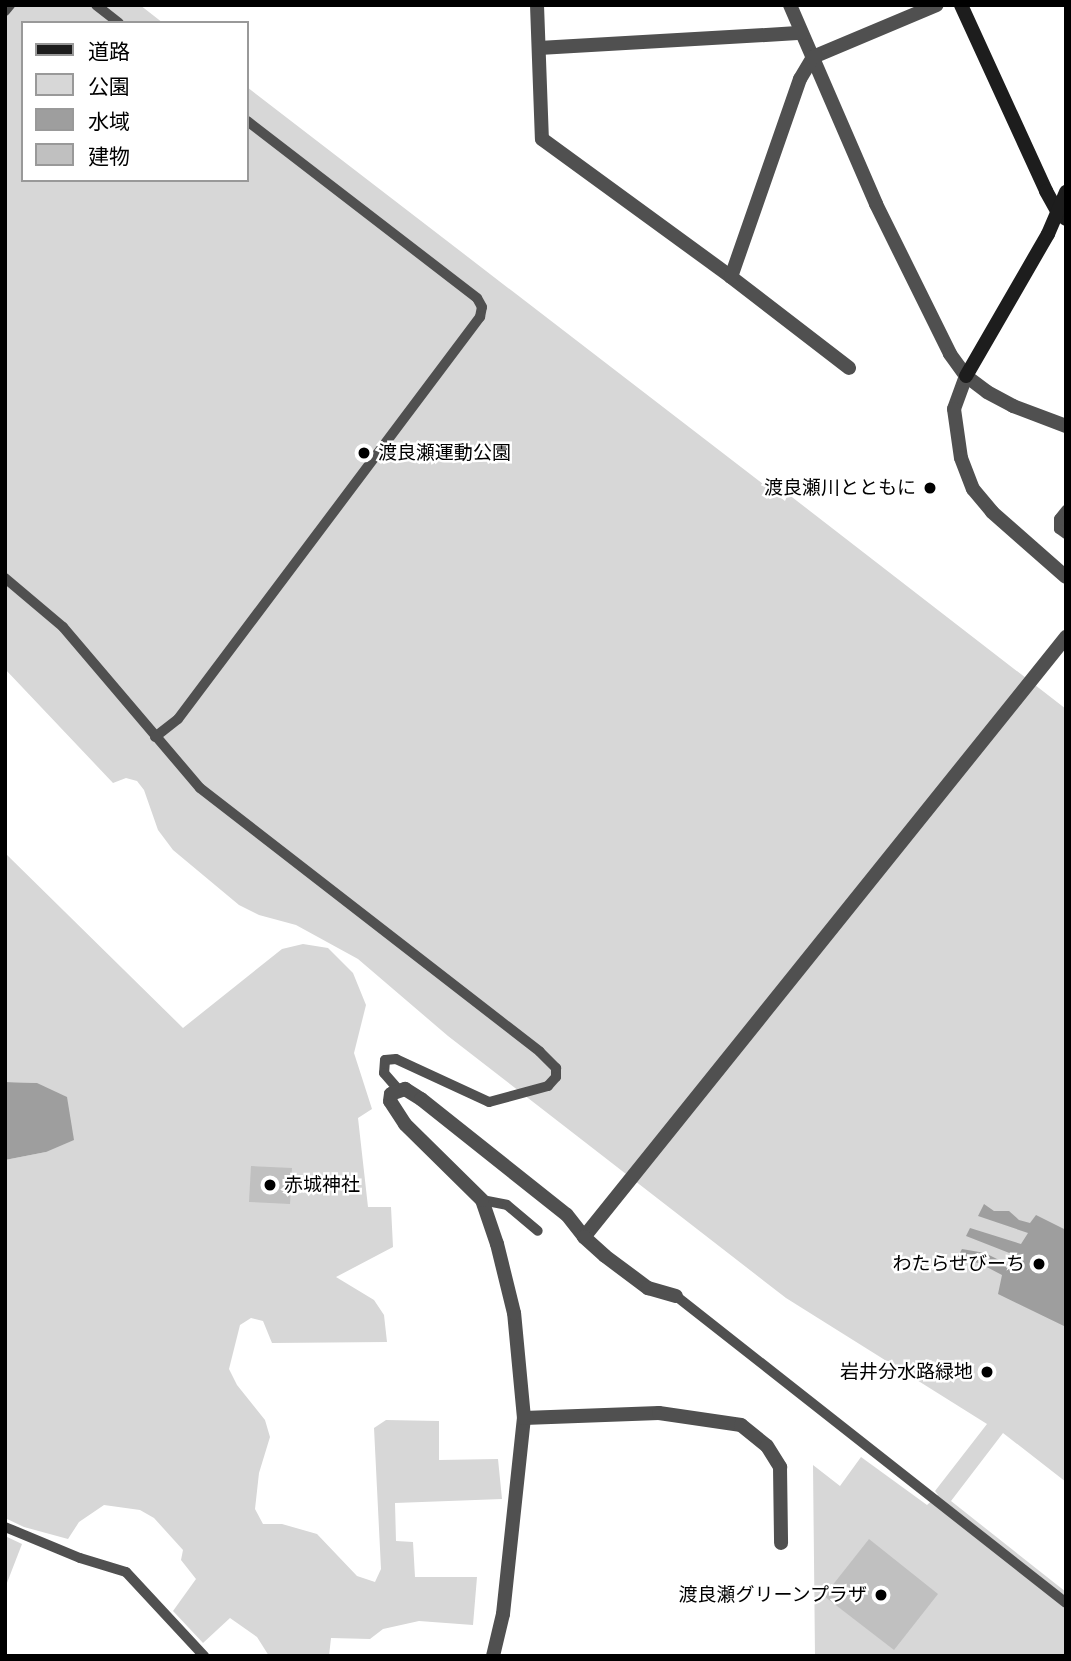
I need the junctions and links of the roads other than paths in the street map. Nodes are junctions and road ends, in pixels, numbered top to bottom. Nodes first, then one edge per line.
1 (10, 5) edge
2 (96, 5) edge
3 (537, 5) edge
4 (790, 5) edge
5 (937, 5) edge
6 (961, 5) edge
7 (5, 11) edge
8 (116, 21) edge
9 (802, 33) junction
10 (539, 48) junction
11 (813, 57) junction
12 (248, 122) edge
13 (1066, 192) edge
14 (1062, 216) edge
15 (732, 277) junction
16 (849, 368) dead end
17 (966, 376) junction
18 (1066, 426) edge
19 (1066, 510) edge
20 (1066, 534) edge
21 (1066, 577) edge
22 (5, 578) edge
23 (1066, 638) edge
24 (155, 737) junction
25 (398, 1089) junction
26 (482, 1200) junction
27 (538, 1231) dead end
28 (584, 1237) junction
29 (676, 1296) joint
30 (524, 1418) junction
31 (5, 1527) edge
32 (781, 1543) dead end
33 (1066, 1604) edge
34 (204, 1656) edge
35 (493, 1656) edge

1 - 7 lane
2 - 8 lane
3 - 10 street
4 - 9 street
5 - 11 street
6 - 14 street
9 - 10 street
9 - 11 street
10 - 15 street
11 - 15 street
11 - 17 street
12 - 24 lane
13 - 14 street
14 - 17 street
15 - 16 street
17 - 18 street
17 - 21 street
19 - 20 lane
22 - 24 lane
23 - 28 street
24 - 25 lane
25 - 26 street
25 - 28 street
26 - 27 lane
26 - 30 street
28 - 29 street
29 - 33 lane
30 - 32 street
30 - 35 street
31 - 34 lane

